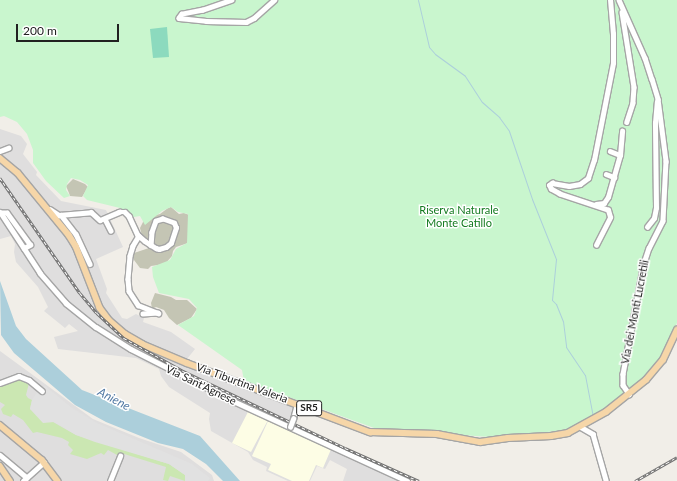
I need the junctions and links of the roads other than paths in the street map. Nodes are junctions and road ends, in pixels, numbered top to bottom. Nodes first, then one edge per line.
1 (232, 0) edge
2 (274, 0) edge
3 (610, 0) edge
4 (619, 0) edge
5 (623, 10) junction
6 (658, 99) junction
7 (627, 122) dead end
8 (622, 131) dead end
9 (8, 148) dead end
10 (0, 151) edge
11 (610, 151) dead end
12 (620, 155) junction
13 (0, 158) edge
14 (606, 174) dead end
15 (614, 177) junction
16 (42, 202) junction
17 (595, 204) junction
18 (0, 212) edge
19 (61, 216) junction
20 (105, 218) junction
21 (647, 227) dead end
22 (111, 231) dead end
23 (139, 236) junction
24 (596, 244) dead end
25 (151, 245) junction
26 (90, 264) dead end
27 (142, 314) dead end
28 (677, 330) edge
29 (0, 383) edge
30 (42, 391) dead end
31 (629, 394) junction
32 (297, 404) junction
33 (0, 425) edge
34 (290, 427) junction
35 (581, 427) junction
36 (0, 455) edge
37 (120, 456) dead end
38 (44, 462) junction
39 (0, 466) edge
40 (25, 480) edge
41 (606, 480) dead end
42 (10, 481) edge
43 (58, 481) edge
44 (110, 481) edge
45 (407, 481) edge

1 - 2 street
3 - 17 street
4 - 5 street, Via dei Monti Lucretili
5 - 6 street, Via dei Monti Lucretili
5 - 7 street
6 - 21 street
6 - 31 street, Via dei Monti Lucretili
8 - 12 street
9 - 10 street
11 - 12 street
12 - 15 street
13 - 16 main road, Via Tiburtina Valeria / SR5
14 - 15 street
15 - 17 street
16 - 19 street
16 - 32 main road, Via Tiburtina Valeria / SR5
17 - 24 street
18 - 34 street, Via Sant'Agnese
19 - 20 street
19 - 26 street
20 - 22 street
20 - 23 street
23 - 25 street
23 - 27 street
25 - 25 street
28 - 31 main road, Via Tiburtina Valeria / SR5
29 - 30 street
31 - 35 main road, Via Tiburtina Valeria / SR5
32 - 34 street, bridge
32 - 35 main road, Via Tiburtina Valeria / SR5
33 - 38 main road
34 - 45 street, Via Sant'Agnese
35 - 41 street
36 - 40 street
37 - 44 street
38 - 40 street
38 - 43 main road
39 - 42 main road

